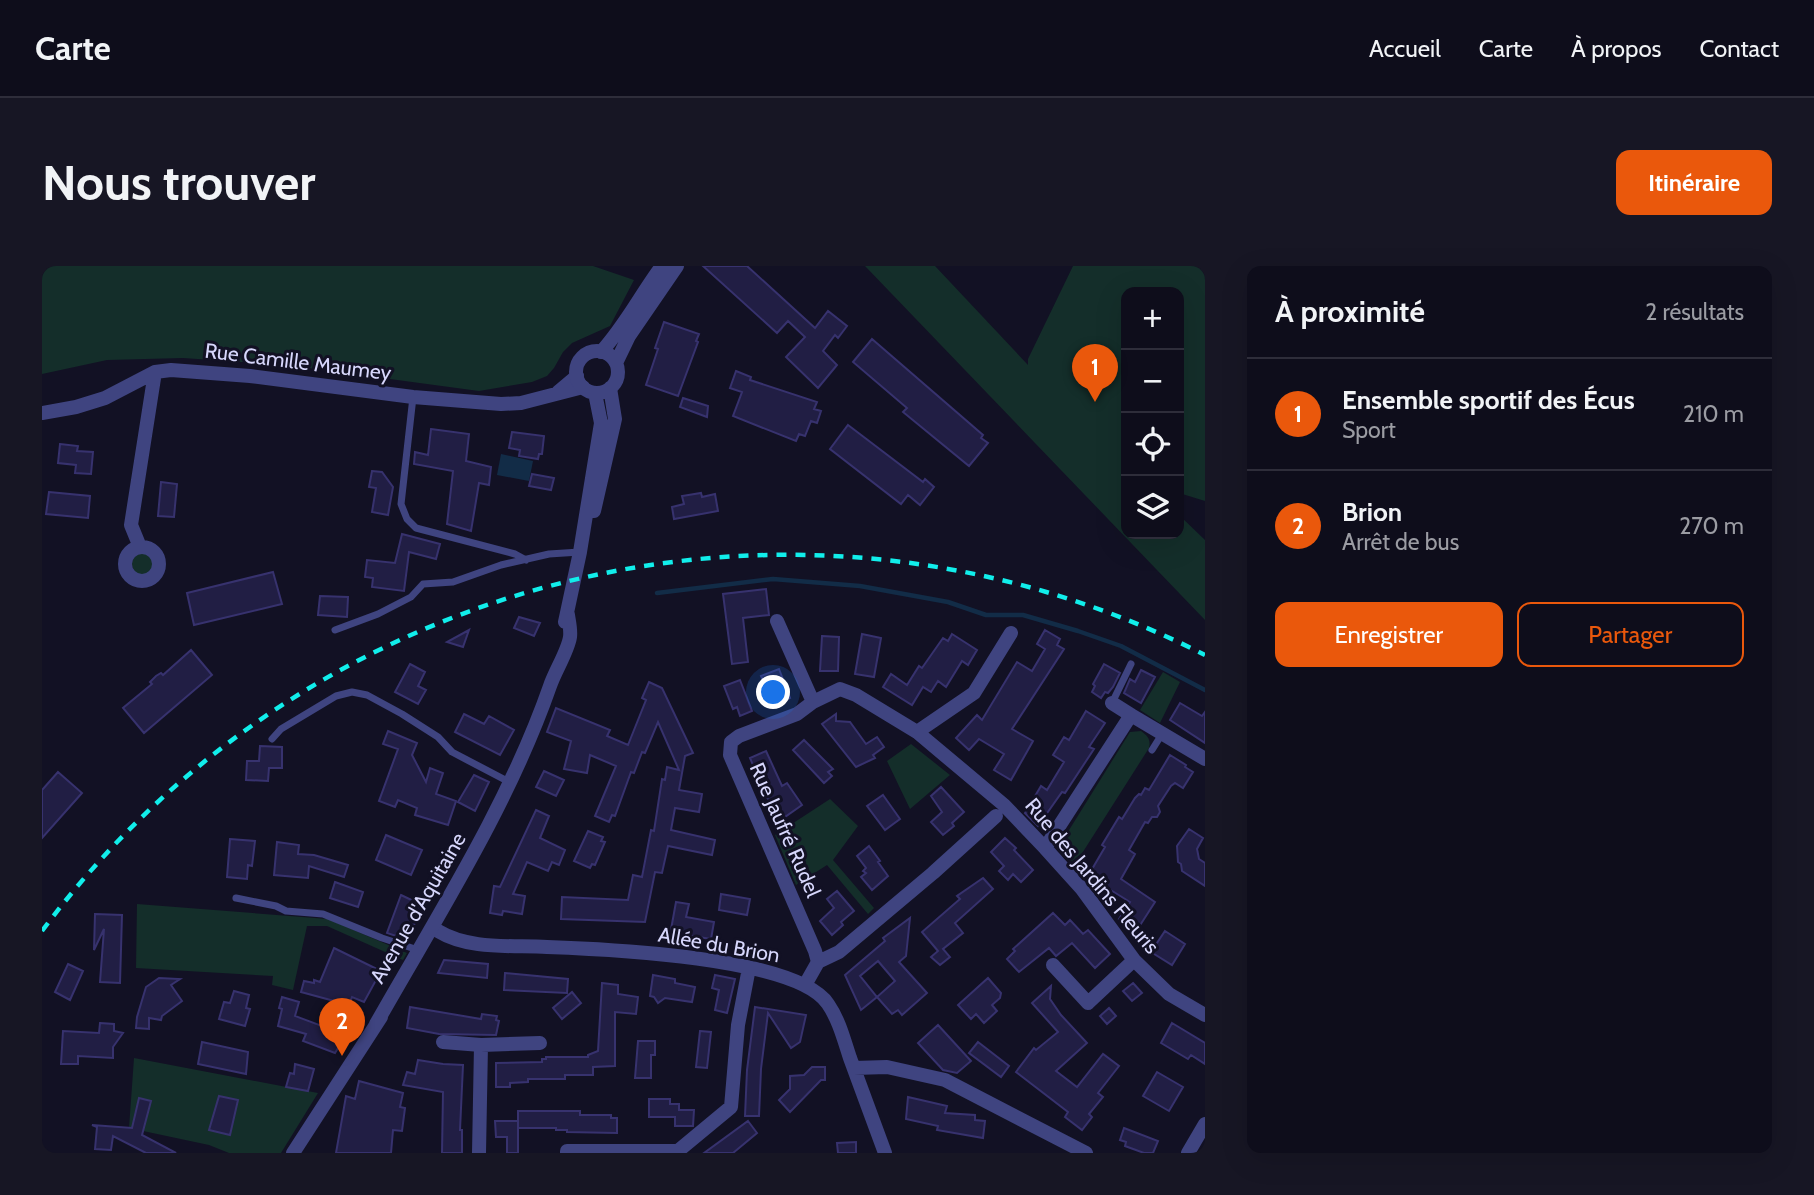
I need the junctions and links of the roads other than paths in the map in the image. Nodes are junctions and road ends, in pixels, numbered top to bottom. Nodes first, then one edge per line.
1 (662, 266) edge
2 (677, 266) edge
3 (601, 352) junction
4 (615, 363) junction
5 (155, 372) junction
6 (585, 385) junction
7 (610, 388) junction
8 (413, 397) junction
9 (42, 413) edge
10 (139, 547) dead end
11 (580, 552) junction
12 (526, 560) junction
13 (778, 621) dead end
14 (335, 630) dead end
15 (1011, 633) dead end
16 (1131, 664) dead end
17 (813, 702) junction
18 (1112, 703) joint
19 (1131, 715) junction
20 (917, 732) junction
21 (1162, 734) junction
22 (272, 740) dead end
23 (1152, 750) dead end
24 (1205, 759) edge
25 (511, 783) junction
26 (996, 816) dead end
27 (1045, 848) junction
28 (236, 898) dead end
29 (435, 929) junction
30 (418, 950) junction
31 (1134, 960) junction
32 (818, 961) junction
33 (1053, 965) dead end
34 (749, 968) junction
35 (805, 985) junction
36 (1205, 1015) edge
37 (376, 1024) junction
38 (443, 1042) dead end
39 (540, 1043) dead end
40 (481, 1045) junction
41 (854, 1068) junction
42 (1205, 1124) edge
43 (679, 1152) edge
44 (293, 1153) edge
45 (479, 1153) edge
46 (567, 1153) edge
47 (885, 1153) edge
48 (1086, 1153) edge
49 (1188, 1153) edge

1 - 3 street
2 - 4 street
3 - 4 street
3 - 6 street
4 - 7 street
5 - 8 street, Rue Camille Maumey
5 - 9 street, Rue Camille Maumey
5 - 10 street
6 - 7 street
6 - 8 street, Rue Camille Maumey
6 - 11 street, Avenue d'Aquitaine
7 - 11 street, Avenue d'Aquitaine
8 - 12 lane
11 - 12 lane
11 - 25 street, Avenue d'Aquitaine
12 - 14 lane
13 - 17 street
15 - 20 street
16 - 18 lane
17 - 20 street, Rue Jaufré Rudel
17 - 32 street, Rue Jaufré Rudel
18 - 19 street
19 - 21 street
19 - 27 street
20 - 27 street, Rue des Jardins Fleuris
21 - 23 lane
21 - 24 street
22 - 25 lane
25 - 29 street, Avenue d'Aquitaine
26 - 32 street
27 - 31 street, Rue des Jardins Fleuris
28 - 30 lane
29 - 30 street, Avenue d'Aquitaine
29 - 34 street, Allée du Brion
29 - 37 street, Avenue d'Aquitaine
30 - 37 street, Avenue d'Aquitaine
31 - 33 street
31 - 36 street, Rue des Jardins Fleuris
32 - 35 street
34 - 35 street, Allée du Brion
34 - 43 street
35 - 41 street, Allée du Brion
37 - 44 street, Avenue d'Aquitaine
38 - 40 street
39 - 40 street
40 - 45 street
41 - 47 street, Allée du Brion
41 - 48 street
42 - 49 street
43 - 46 street

